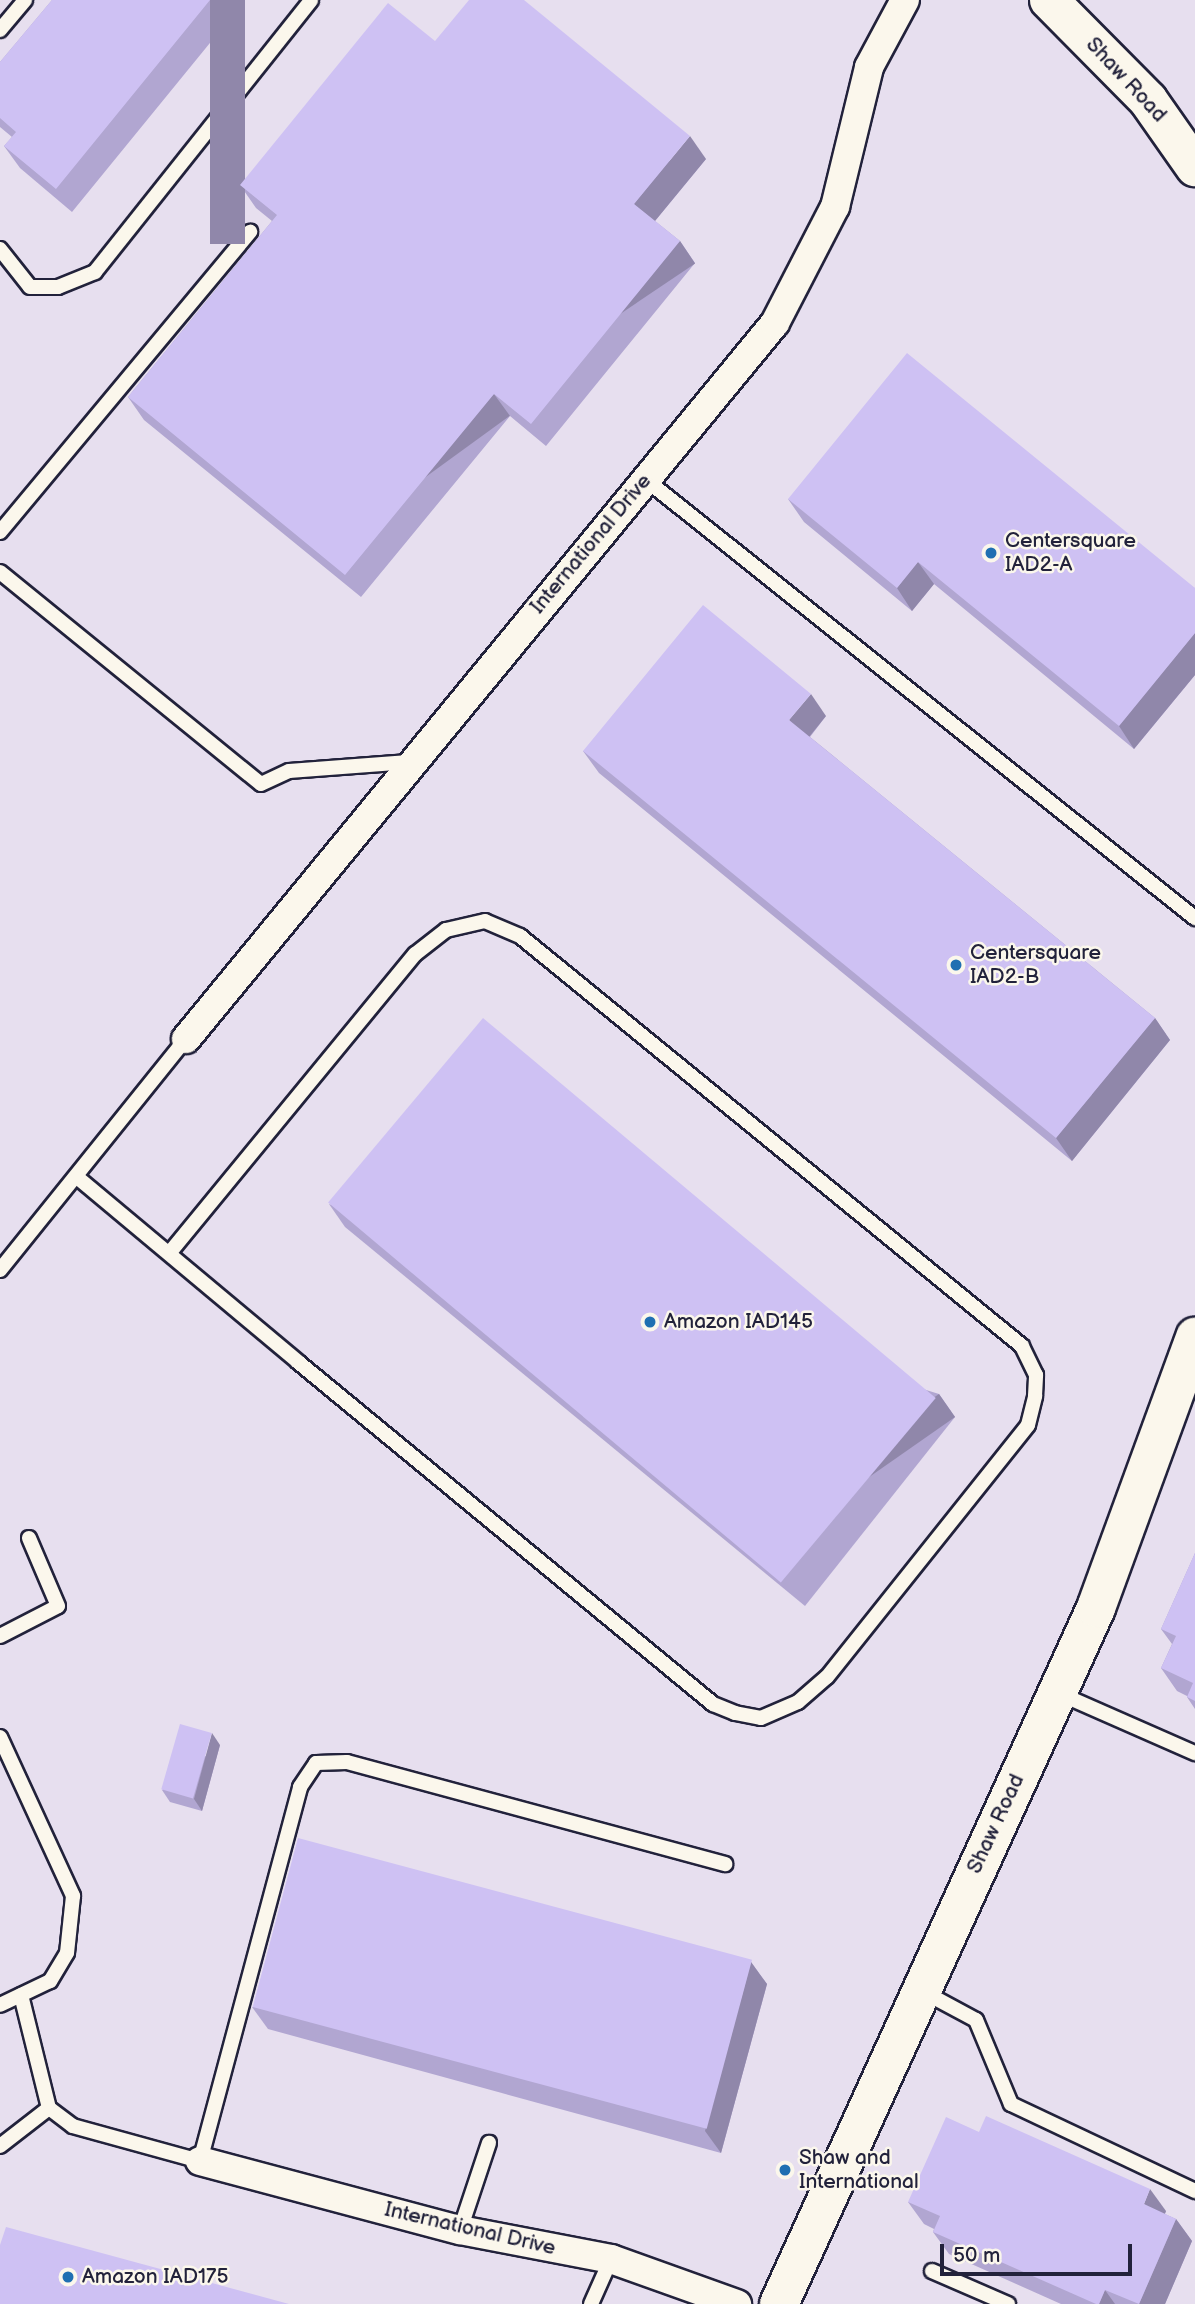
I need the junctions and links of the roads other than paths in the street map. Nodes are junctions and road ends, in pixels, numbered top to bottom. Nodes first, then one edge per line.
1 (26, 0) edge
2 (311, 0) edge
3 (905, 0) edge
4 (1049, 0) edge
5 (0, 30) edge
6 (1195, 167) edge
7 (250, 232) dead end
8 (0, 248) edge
9 (645, 479) junction
10 (0, 531) edge
11 (0, 572) edge
12 (409, 762) junction
13 (1195, 919) edge
14 (186, 1039) joint
15 (77, 1177) junction
16 (169, 1253) junction
17 (0, 1270) edge
18 (1195, 1337) edge
19 (1186, 1392) edge
20 (29, 1538) dead end
21 (0, 1636) edge
22 (1057, 1692) junction
23 (0, 1737) edge
24 (1195, 1752) edge
25 (726, 1864) dead end
26 (920, 1990) junction
27 (21, 1995) junction
28 (0, 2005) edge
29 (49, 2108) junction
30 (489, 2143) dead end
31 (0, 2146) edge
32 (200, 2161) junction
33 (1195, 2191) edge
34 (460, 2230) junction
35 (611, 2259) junction
36 (932, 2271) dead end
37 (592, 2304) edge
38 (737, 2304) edge
39 (779, 2304) edge
40 (1008, 2304) edge

1 - 5 lane
2 - 8 lane
3 - 9 street, International Drive
4 - 6 main road, Shaw Road
7 - 10 lane
9 - 12 street, International Drive
9 - 13 lane
11 - 12 lane
12 - 14 street, International Drive
14 - 15 lane
15 - 16 lane
15 - 17 lane
16 - 16 lane
18 - 19 main road, Shaw Road
19 - 22 main road, Shaw Road
20 - 21 lane
22 - 24 lane
22 - 26 main road, Shaw Road
23 - 27 lane
25 - 32 lane
26 - 33 lane
26 - 39 main road, Shaw Road
27 - 28 lane
27 - 29 lane
29 - 31 lane
29 - 32 lane
30 - 34 lane
32 - 34 street, International Drive
34 - 35 street, International Drive
35 - 37 lane
35 - 38 street, International Drive
36 - 40 lane

